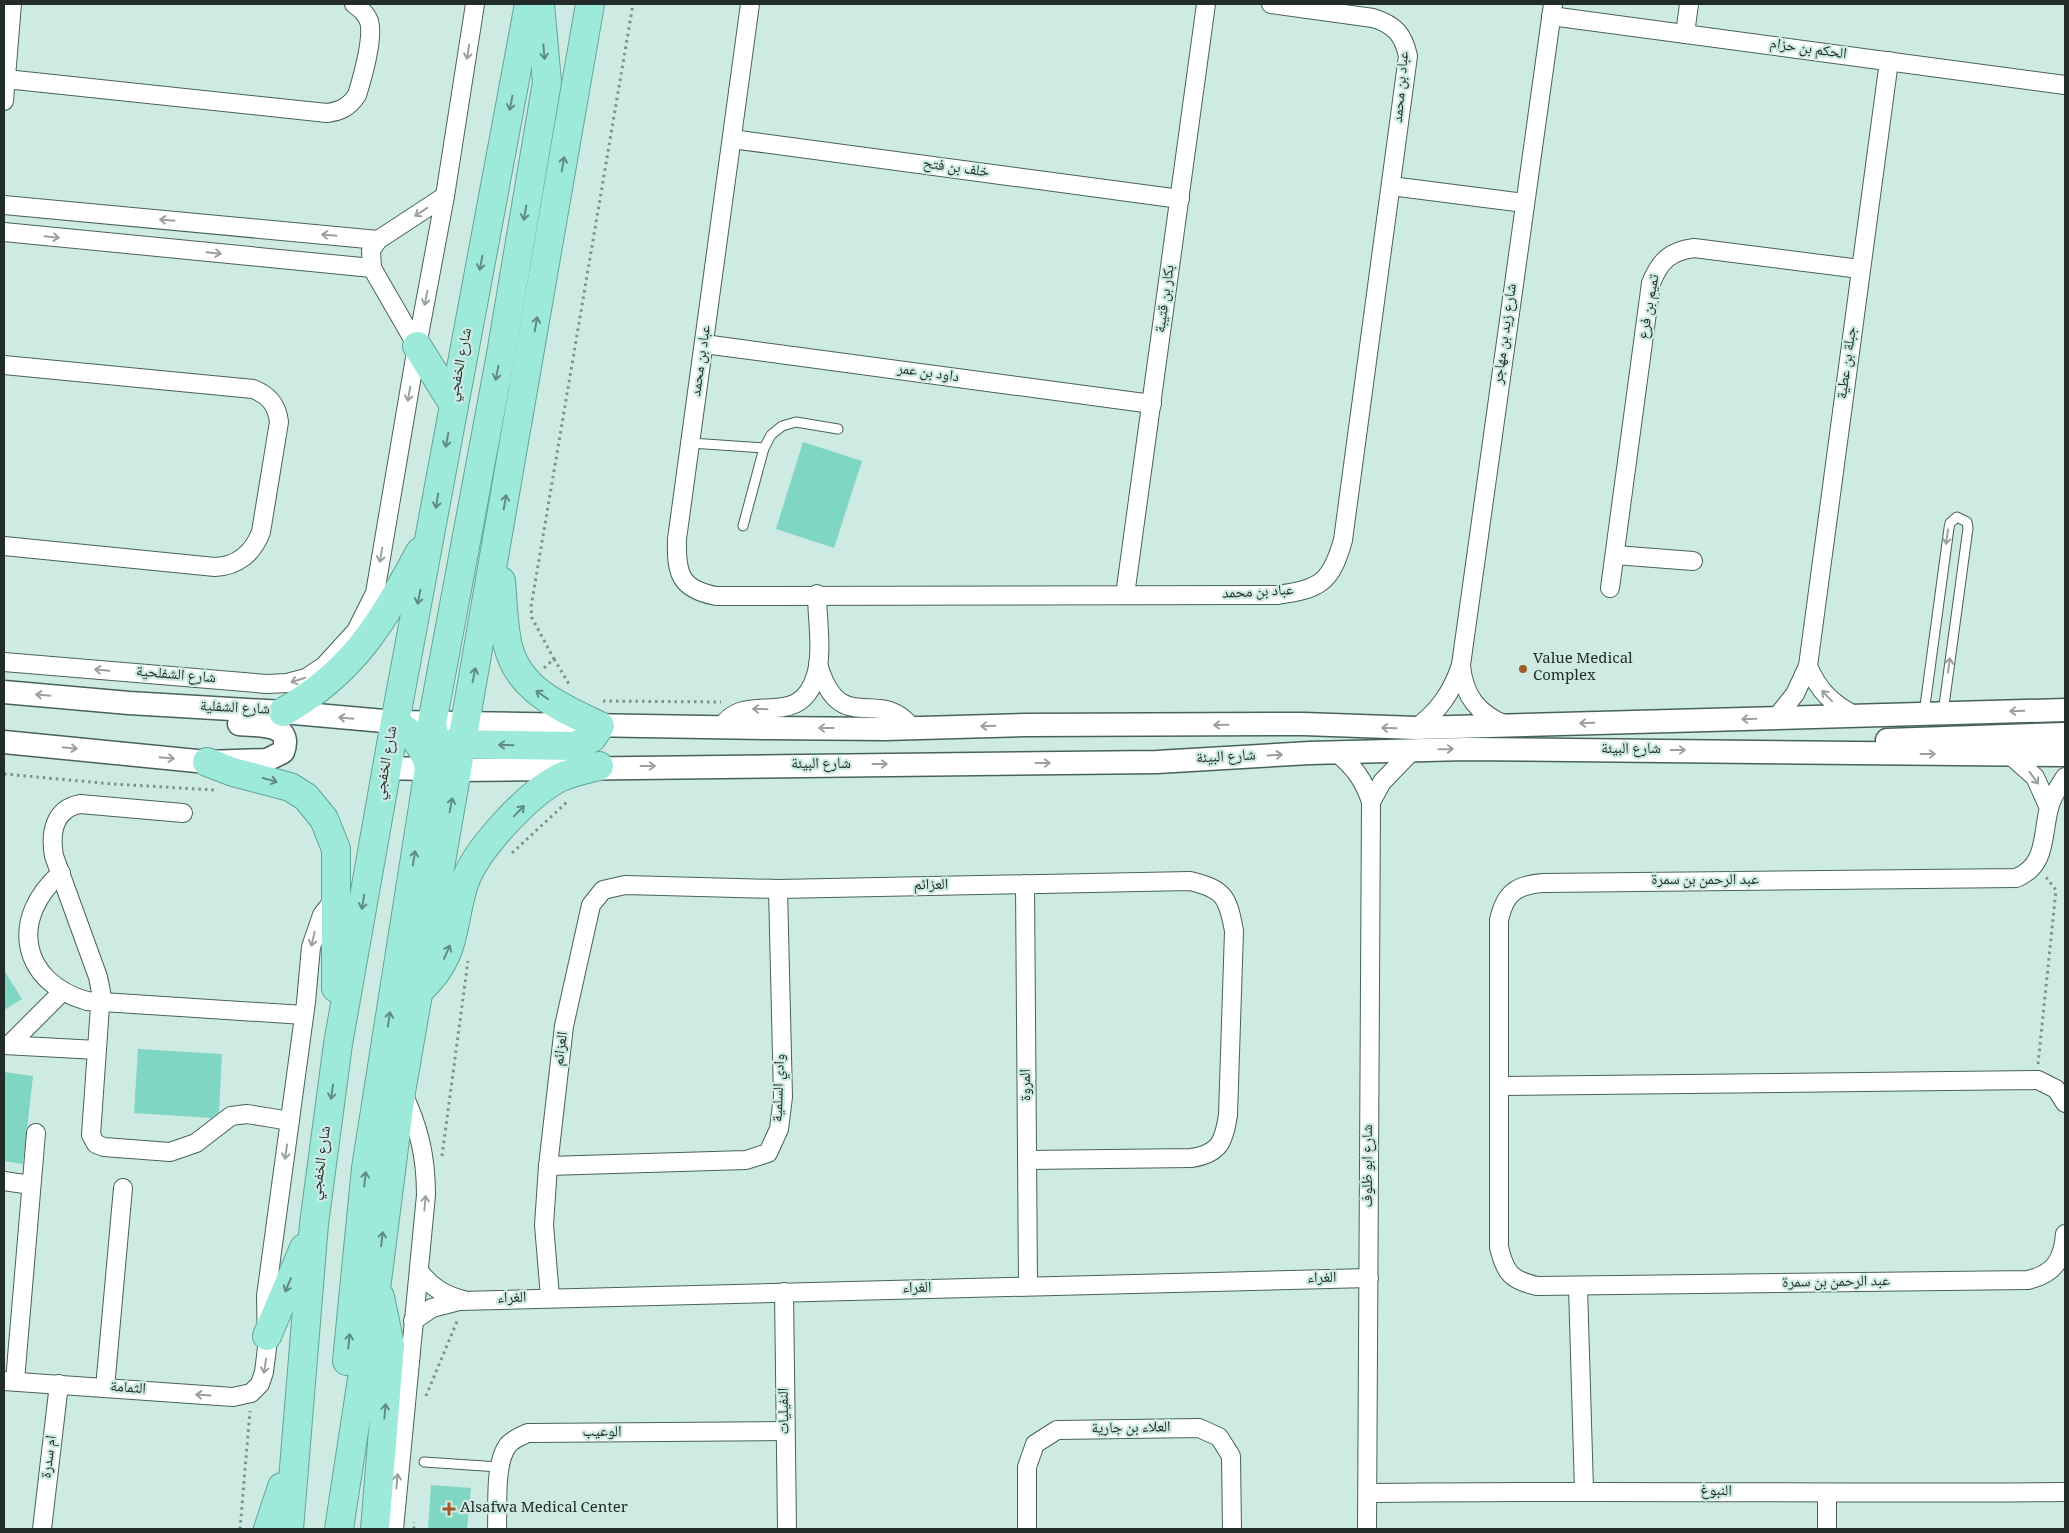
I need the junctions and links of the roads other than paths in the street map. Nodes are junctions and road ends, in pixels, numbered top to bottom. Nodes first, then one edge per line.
1 (12, 4) edge
2 (354, 4) edge
3 (475, 4) edge
4 (529, 4) edge
5 (540, 4) edge
6 (590, 4) edge
7 (750, 4) edge
8 (1206, 4) edge
9 (1272, 4) edge
10 (1689, 4) edge
11 (1552, 10) edge
12 (1685, 34) junction
13 (1889, 61) junction
14 (6, 79) junction
15 (2065, 85) edge
16 (4, 101) edge
17 (732, 139) junction
18 (1391, 186) junction
19 (445, 196) junction
20 (1180, 199) junction
21 (1524, 203) junction
22 (4, 205) edge
23 (4, 232) edge
24 (378, 240) junction
25 (372, 268) junction
26 (1860, 269) junction
27 (704, 344) junction
28 (417, 346) junction
29 (4, 365) edge
30 (1152, 404) junction
31 (454, 405) junction
32 (838, 429) dead end
33 (691, 443) junction
34 (764, 448) junction
35 (743, 526) dead end
36 (432, 532) junction
37 (4, 546) edge
38 (497, 550) junction
39 (1615, 555) junction
40 (1693, 562) dead end
41 (1610, 588) dead end
42 (817, 594) junction
43 (1125, 595) junction
44 (4, 662) edge
45 (818, 664) junction
46 (1461, 665) junction
47 (1808, 666) junction
48 (4, 692) edge
49 (129, 703) junction
50 (2065, 710) edge
51 (283, 712) junction
52 (1933, 713) junction
53 (600, 714) junction
54 (1857, 716) junction
55 (1776, 718) junction
56 (395, 722) junction
57 (1506, 725) junction
58 (721, 728) junction
59 (912, 728) junction
60 (2065, 734) edge
61 (1415, 739) junction
62 (4, 742) edge
63 (443, 746) junction
64 (1336, 752) junction
65 (1828, 752) junction
66 (2010, 755) junction
67 (2065, 755) edge
68 (207, 762) junction
69 (599, 766) junction
70 (386, 768) junction
71 (2065, 777) edge
72 (1371, 802) junction
73 (2049, 808) junction
74 (183, 814) dead end
75 (60, 873) junction
76 (1025, 884) junction
77 (778, 889) junction
78 (336, 897) junction
79 (418, 990) junction
80 (62, 991) junction
81 (101, 1002) junction
82 (304, 1015) junction
83 (338, 1044) junction
84 (6, 1045) edge
85 (96, 1050) junction
86 (1500, 1086) junction
87 (401, 1092) junction
88 (2065, 1103) edge
89 (290, 1121) junction
90 (36, 1133) dead end
91 (1028, 1160) junction
92 (548, 1166) junction
93 (4, 1182) edge
94 (31, 1185) junction
95 (123, 1188) dead end
96 (314, 1224) junction
97 (2065, 1234) edge
98 (2062, 1265) edge
99 (419, 1271) junction
100 (1369, 1278) junction
101 (376, 1281) junction
102 (1028, 1286) junction
103 (1578, 1287) junction
104 (784, 1292) junction
105 (550, 1297) junction
106 (466, 1301) junction
107 (413, 1321) junction
108 (267, 1336) junction
109 (9, 1381) edge
110 (59, 1384) junction
111 (105, 1388) junction
112 (785, 1432) junction
113 (295, 1448) junction
114 (424, 1462) dead end
115 (499, 1466) junction
116 (1584, 1490) junction
117 (2065, 1492) edge
118 (1368, 1493) junction
119 (1827, 1494) junction
120 (42, 1529) edge
121 (268, 1529) edge
122 (289, 1529) edge
123 (338, 1529) edge
124 (376, 1529) edge
125 (394, 1529) edge
126 (497, 1529) edge
127 (787, 1529) edge
128 (1027, 1529) edge
129 (1232, 1529) edge
130 (1368, 1529) edge
131 (1827, 1529) edge

1 - 14 street
2 - 14 street
3 -> 19 street
4 -> 31 highway, شارع الخفجي
5 -> 63 highway
38 -> 6 highway
7 - 17 street, عباد بن محمد
8 - 20 street, بكار بن قتيبة
9 - 18 street, عباد بن محمد
10 - 12 street
11 - 12 street, الحكم بن حزام
11 - 21 street, شارع زيد بن مهاجر
12 - 13 street, الحكم بن حزام
13 - 15 street, الحكم بن حزام
13 - 26 street, جبلة بن عطية
14 - 16 street
17 - 20 street, خلف بن فتح
17 - 27 street, عباد بن محمد
18 - 21 street
18 - 43 street, عباد بن محمد
19 -> 24 street
19 -> 28 street
20 - 30 street, بكار بن قتيبة
21 - 46 street, شارع زيد بن مهاجر
24 -> 22 street
23 -> 25 street
24 - 25 street
25 - 28 street
26 - 39 street, تميم بن فرع
26 - 47 street, جبلة بن عطية
27 - 30 street, داود بن عمر
27 - 33 street, عباد بن محمد
28 - 31 highway
28 -> 44 street, شارع الشفلحية
29 - 37 street
30 - 43 street, بكار بن قتيبة
31 -> 36 highway, شارع الخفجي
32 - 34 lane
33 - 34 lane
33 - 42 street, عباد بن محمد
34 - 35 lane
36 - 51 highway
36 -> 56 highway, شارع الخفجي
53 -> 38 highway
63 -> 38 highway
39 - 40 street
39 - 41 street, تميم بن فرع
42 - 43 street, عباد بن محمد
42 - 45 street
45 -> 58 street
45 - 59 street
46 - 57 street, شارع زيد بن مهاجر
46 - 61 street, شارع زيد بن مهاجر
54 -> 47 street
47 - 55 street, جبلة بن عطية
49 -> 48 street, شارع الشفلية
49 - 51 street, شارع الشفلية
49 - 68 street
50 -> 52 street, شارع البيئة
56 -> 51 street, شارع الشفلية
52 -> 52 lane
52 - 54 street, شارع البيئة
53 - 58 street, شارع البيئة
53 -> 63 highway
54 - 55 street, شارع البيئة
55 -> 57 street, شارع البيئة
56 - 63 highway
56 - 70 highway, شارع الخفجي
57 - 61 street, شارع البيئة
59 -> 58 street, شارع البيئة
61 -> 59 street, شارع البيئة
60 - 65 street
61 - 64 street, شارع البيئة
61 -> 65 street, شارع البيئة
61 - 72 street, شارع ابو ظلوف
62 -> 68 street
63 - 69 street, شارع البيئة
63 - 70 highway
79 -> 63 highway
123 -> 63 highway
69 -> 64 street, شارع البيئة
64 - 72 street, شارع ابو ظلوف
65 -> 66 street, شارع البيئة
66 - 67 street, شارع البيئة
66 -> 73 street
68 -> 78 highway
79 -> 69 highway
70 -> 83 highway, شارع الخفجي
71 - 73 street
72 - 100 street, شارع ابو ظلوف
73 - 86 street, عبد الرحمن بن سمرة
74 - 75 street
75 - 80 street
75 - 81 street
76 - 77 street, العزائم
76 - 91 street, المروة
76 - 91 street, العزائم
77 - 92 street, العزائم
77 - 92 street, وادي السلمية
78 -> 82 street
78 - 83 highway
79 - 87 highway
80 - 81 street
80 - 84 street
81 - 82 street
81 - 85 street
82 - 89 street
83 -> 96 highway, شارع الخفجي
84 - 85 street
85 - 89 street
86 - 88 street
86 - 103 street, عبد الرحمن بن سمرة
99 -> 87 street
101 -> 87 highway
89 -> 108 street
90 - 94 street
91 - 102 street, المروة
92 - 105 street, العزائم
93 - 94 street
94 - 109 street
95 - 111 street
96 -> 108 highway
96 - 113 highway, شارع الخفجي
97 - 98 street, عبد الرحمن بن سمرة
98 - 103 street, عبد الرحمن بن سمرة
99 - 106 street, الغراء
99 - 107 street
100 - 102 street, الغراء
100 - 118 street, شارع ابو ظلوف
101 - 123 highway
124 -> 101 highway
102 - 104 street, الغراء
103 - 116 street
104 - 105 street, الغراء
104 - 112 street, النفيليات
105 - 106 street, الغراء
106 - 107 street, الغراء
125 -> 107 street
108 -> 111 street, الثمامة
109 - 110 street, الثمامة
110 - 111 street, الثمامة
110 - 120 street, ام سدرة
112 - 115 street, الوعيب
112 - 127 street, النفيليات
113 - 121 highway
113 - 122 highway, شارع الخفجي
114 - 115 lane
115 - 126 street, الوعيب
116 - 118 street, النبوغ
116 - 119 street, النبوغ
117 - 119 street, النبوغ
118 - 130 street, شارع ابو ظلوف
119 - 131 street
128 - 129 street, العلاء بن جارية

